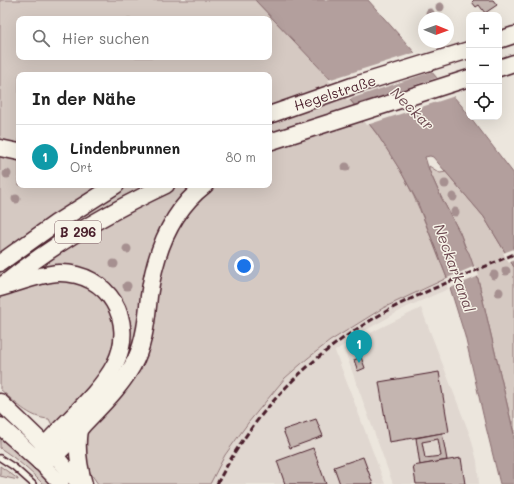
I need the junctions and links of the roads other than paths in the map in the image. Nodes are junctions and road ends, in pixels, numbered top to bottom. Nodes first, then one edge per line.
1 (514, 35) edge
2 (502, 39) edge
3 (466, 51) edge
4 (514, 63) edge
5 (502, 67) edge
6 (466, 79) edge
7 (272, 114) edge
8 (272, 141) edge
9 (0, 148) edge
10 (16, 151) edge
11 (111, 188) edge
12 (160, 188) edge
13 (202, 188) edge
14 (0, 263) edge
15 (0, 288) edge
16 (0, 402) edge
17 (0, 426) edge
18 (79, 430) junction
19 (50, 450) junction
20 (0, 458) edge
21 (40, 462) junction
22 (33, 484) edge
23 (61, 484) edge
24 (79, 484) edge
25 (84, 484) edge

1 - 2 main road
3 - 7 main road, Hegelstraße
4 - 5 main road
6 - 8 main road, Hegelstraße
9 - 10 main road
11 - 14 main road, B 296
12 - 15 main road, B 296
13 - 18 main road
15 - 19 main road
16 - 19 main road
17 - 21 main road
18 - 19 main road
18 - 25 main road
19 - 21 main road
19 - 24 street
20 - 22 lane
21 - 23 street

